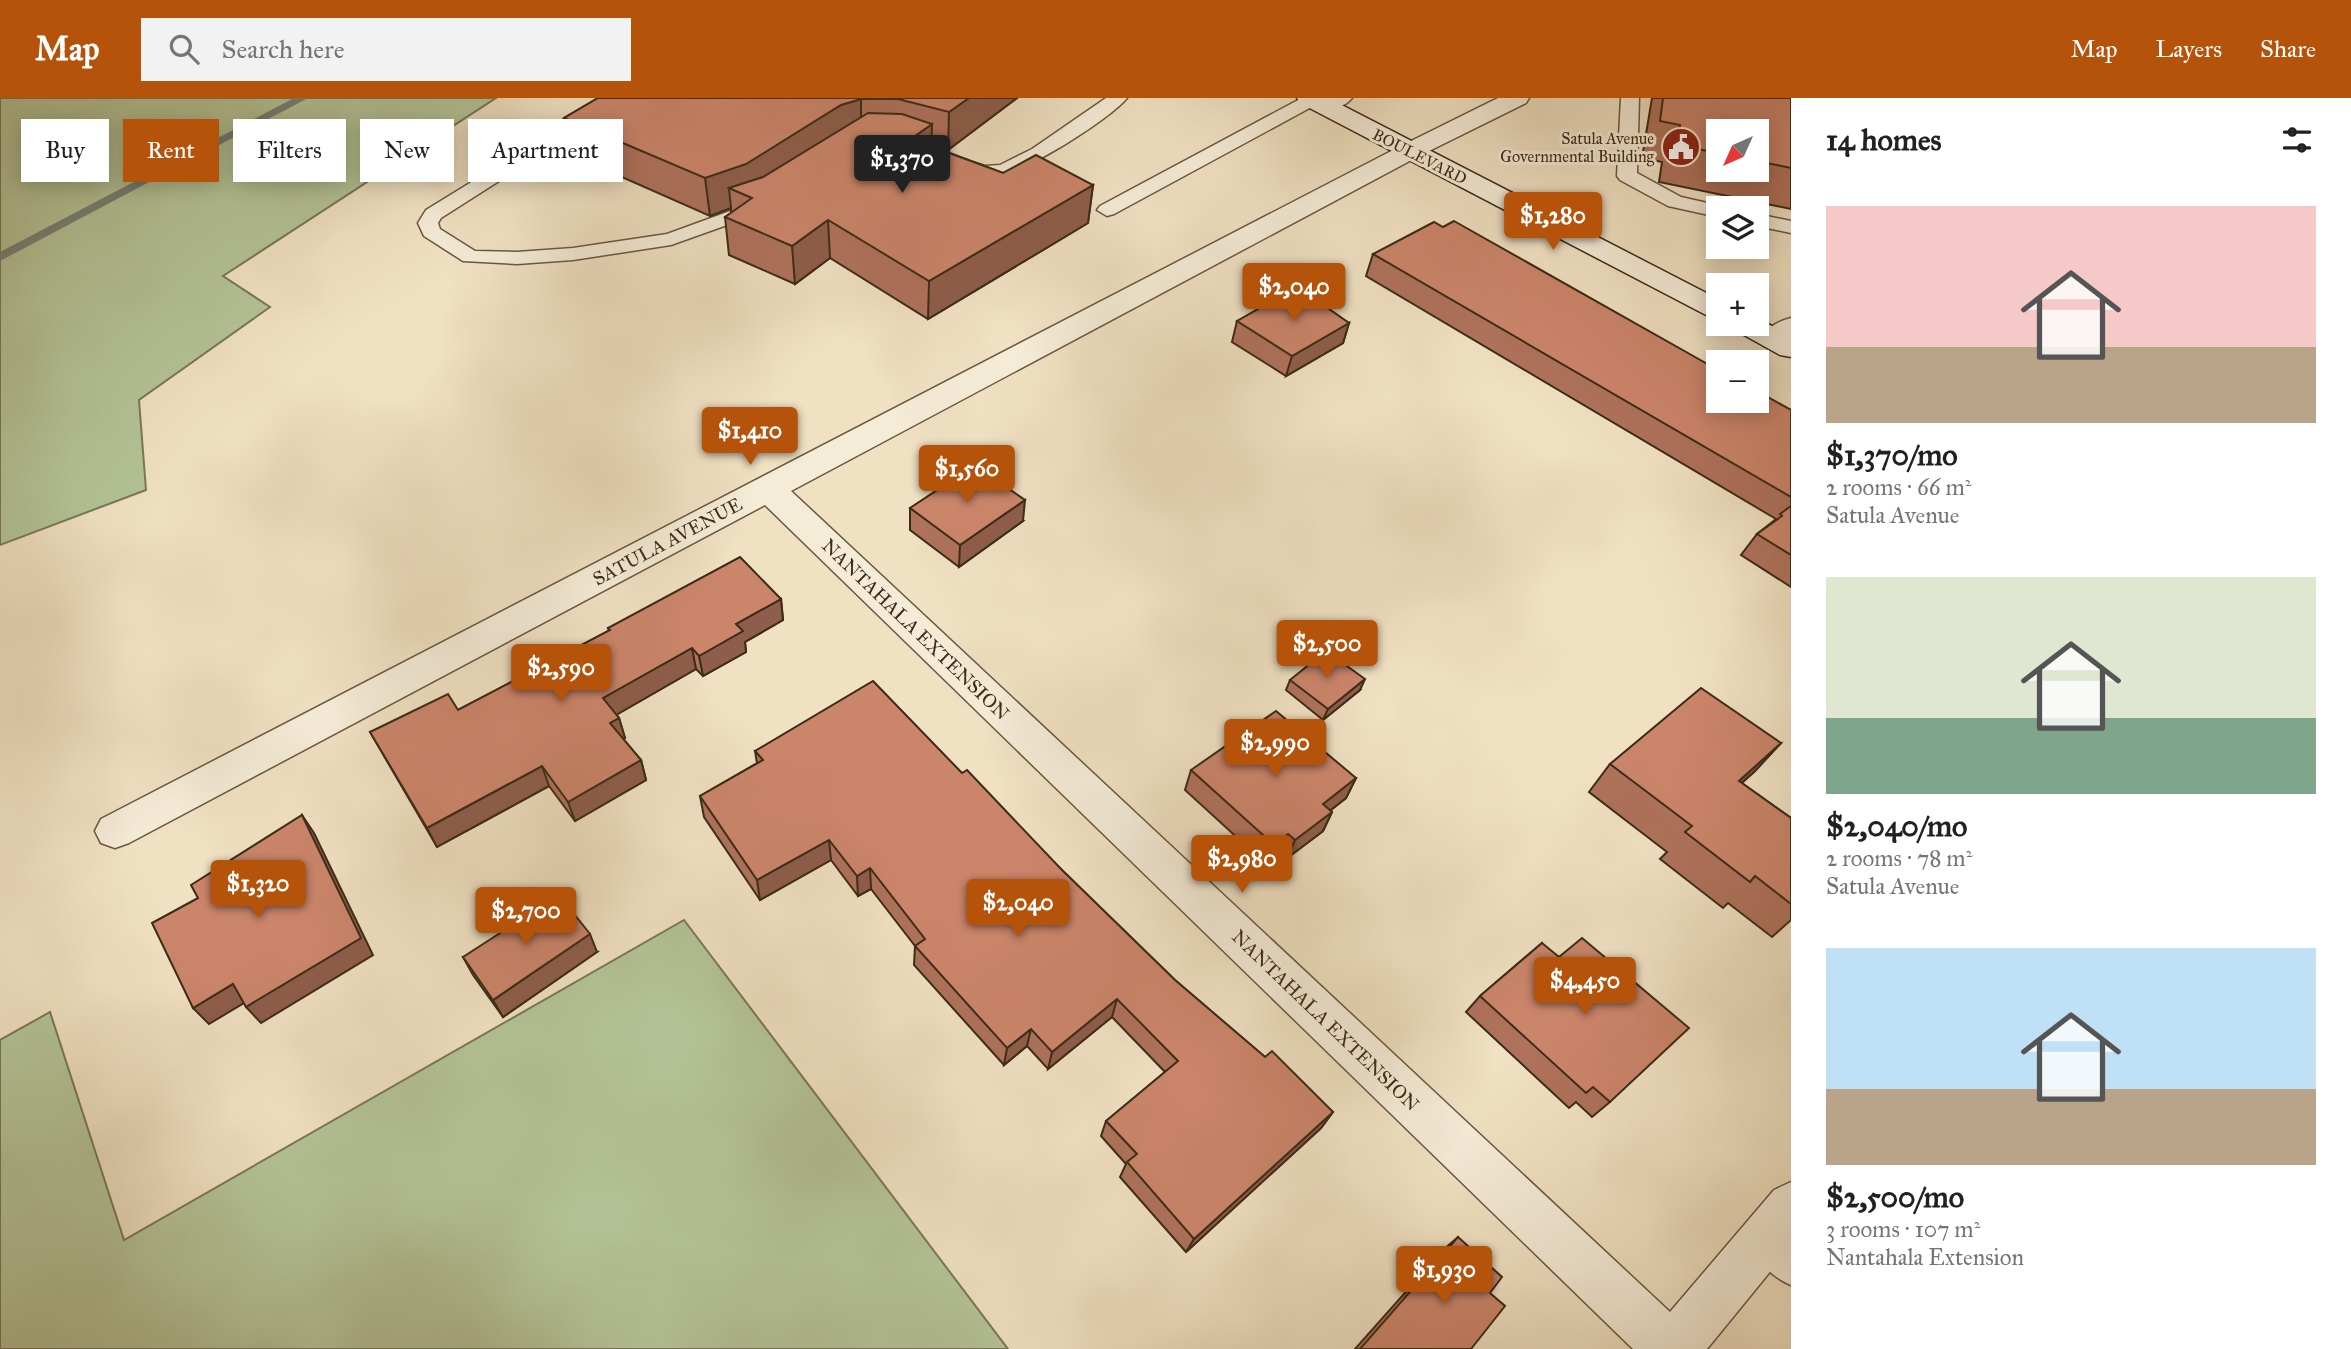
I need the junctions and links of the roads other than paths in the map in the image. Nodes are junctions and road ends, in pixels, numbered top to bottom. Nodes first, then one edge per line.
1 (620, 98) edge
2 (1118, 98) edge
3 (1517, 98) edge
4 (1630, 98) edge
5 (1322, 100) edge
6 (1410, 151) junction
7 (943, 158) edge
8 (781, 194) edge
9 (1706, 209) edge
10 (1107, 210) dead end
11 (1769, 222) edge
12 (1791, 227) edge
13 (1706, 304) edge
14 (1769, 332) edge
15 (1786, 338) edge
16 (768, 488) junction
17 (115, 831) dead end
18 (1782, 1238) edge
19 (1672, 1349) edge

1 - 8 lane
2 - 7 lane
3 - 6 street, SATULA AVENUE
4 - 9 lane
5 - 6 street, BOULEVARD
5 - 10 lane
6 - 13 street, BOULEVARD
6 - 16 street, SATULA AVENUE
11 - 12 lane
14 - 15 street
16 - 17 street, SATULA AVENUE
16 - 19 street, NANTAHALA EXTENSION
18 - 19 street

